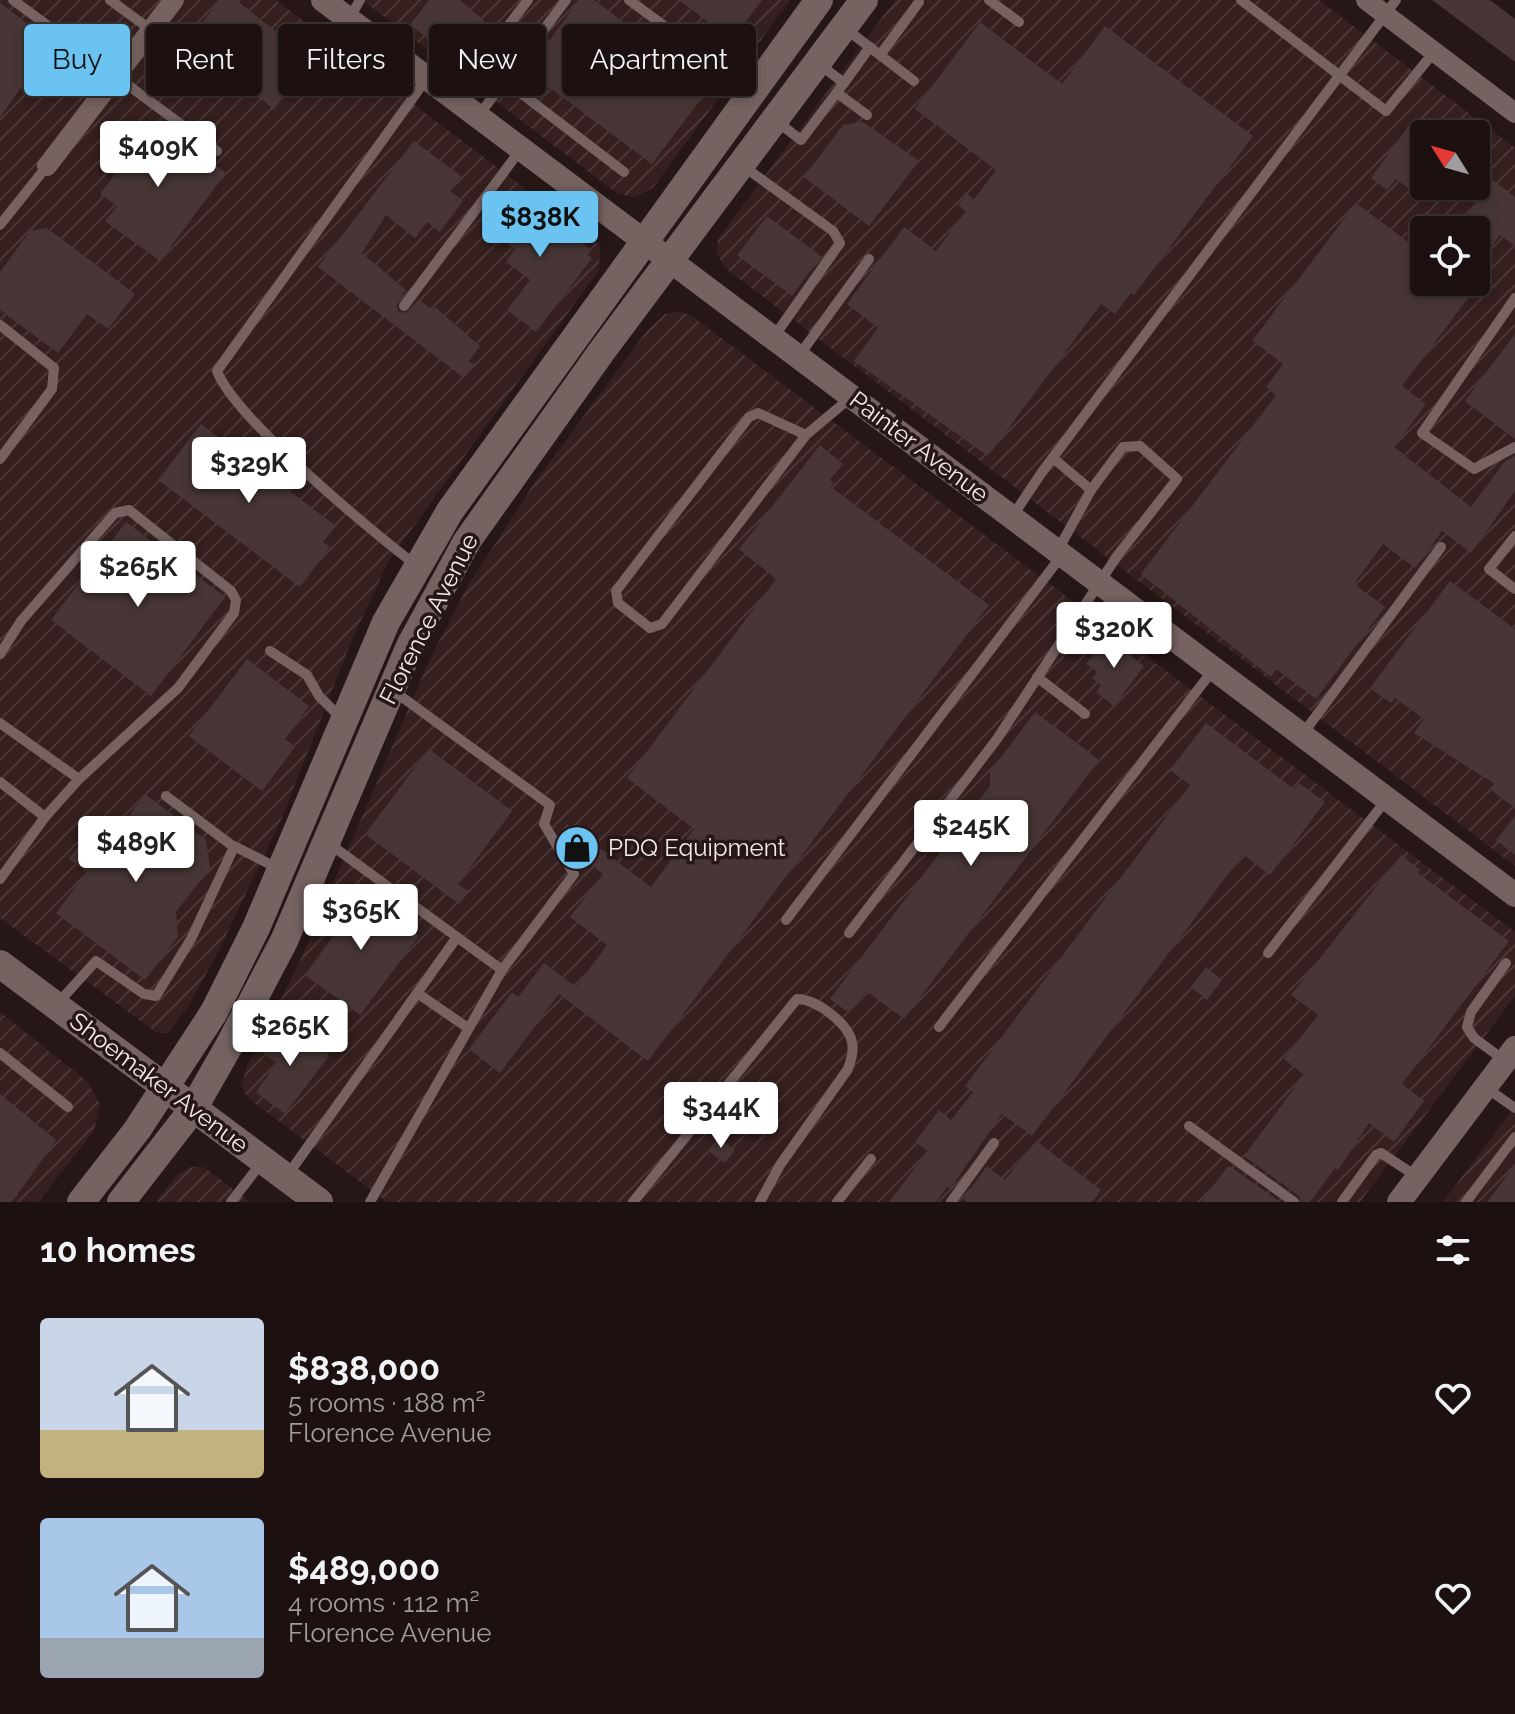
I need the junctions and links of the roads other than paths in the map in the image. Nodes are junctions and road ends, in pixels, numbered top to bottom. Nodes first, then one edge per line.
1 (13, 0) edge
2 (110, 0) edge
3 (174, 0) edge
4 (323, 0) edge
5 (528, 0) edge
6 (566, 0) edge
7 (629, 0) edge
8 (819, 0) edge
9 (864, 0) edge
10 (989, 0) edge
11 (1241, 0) edge
12 (1366, 0) edge
13 (919, 2) dead end
14 (1390, 7) edge
15 (354, 10) edge
16 (1019, 22) dead end
17 (46, 24) edge
18 (156, 24) edge
19 (662, 24) edge
20 (146, 26) edge
21 (546, 27) edge
22 (844, 27) junction
23 (146, 37) edge
24 (870, 47) junction
25 (1434, 52) junction
26 (880, 55) junction
27 (130, 58) edge
28 (817, 63) junction
29 (427, 78) junction
30 (1339, 78) junction
31 (914, 81) dead end
32 (844, 83) junction
33 (130, 86) edge
34 (756, 87) edge
35 (837, 93) junction
36 (101, 96) edge
37 (494, 96) edge
38 (525, 96) edge
39 (749, 96) edge
40 (453, 98) junction
41 (1515, 113) edge
42 (867, 115) dead end
43 (478, 117) junction
44 (774, 120) junction
45 (521, 149) junction
46 (217, 151) dead end
47 (741, 165) junction
48 (47, 166) joint
49 (624, 172) dead end
50 (0, 225) edge
51 (644, 241) junction
52 (869, 259) dead end
53 (670, 261) junction
54 (1515, 298) edge
55 (404, 306) dead end
56 (0, 325) edge
57 (773, 338) junction
58 (798, 357) junction
59 (852, 397) junction
60 (806, 435) junction
61 (1515, 447) edge
62 (1053, 458) junction
63 (0, 459) edge
64 (1091, 490) junction
65 (1012, 517) junction
66 (1515, 536) edge
67 (1441, 547) dead end
68 (1060, 553) junction
69 (416, 565) junction
70 (1100, 584) junction
71 (1515, 589) edge
72 (270, 651) dead end
73 (0, 654) edge
74 (1214, 669) junction
75 (1037, 677) junction
76 (391, 690) junction
77 (1085, 714) dead end
78 (344, 720) junction
79 (0, 723) edge
80 (1302, 735) junction
81 (79, 779) junction
82 (0, 782) edge
83 (166, 796) dead end
84 (1387, 799) junction
85 (45, 817) junction
86 (325, 841) junction
87 (234, 846) junction
88 (280, 870) junction
89 (0, 879) edge
90 (1515, 895) edge
91 (786, 920) dead end
92 (849, 933) dead end
93 (457, 937) junction
94 (1268, 953) dead end
95 (1506, 963) dead end
96 (0, 964) edge
97 (502, 970) junction
98 (417, 993) junction
99 (56, 1006) junction
100 (939, 1027) dead end
101 (468, 1028) junction
102 (0, 1053) edge
103 (1510, 1055) edge
104 (1485, 1087) junction
105 (166, 1088) junction
106 (68, 1107) dead end
107 (1515, 1108) edge
108 (193, 1109) junction
109 (1189, 1126) dead end
110 (1515, 1137) edge
111 (994, 1143) dead end
112 (871, 1159) dead end
113 (263, 1160) junction
114 (1418, 1177) junction
115 (286, 1178) junction
116 (81, 1202) edge
117 (121, 1202) edge
118 (231, 1202) edge
119 (319, 1202) edge
120 (370, 1202) edge
121 (633, 1202) edge
122 (760, 1202) edge
123 (837, 1202) edge
124 (951, 1202) edge
125 (1294, 1202) edge
126 (1342, 1202) edge
127 (1399, 1202) edge
128 (1466, 1202) edge

1 - 17 lane
2 - 20 lane
3 - 18 street
4 - 15 street, Painter Avenue
5 - 40 lane
6 - 21 lane
7 - 19 lane
8 - 34 main road, Florence Avenue
9 - 22 main road, Florence Avenue
10 - 16 lane
11 - 30 lane
12 - 14 street
13 - 26 lane
14 - 25 street
14 - 30 lane
15 - 29 street, Painter Avenue
22 - 24 lane
22 - 28 main road, Florence Avenue
23 - 27 street
24 - 26 lane
24 - 32 lane
25 - 30 lane
25 - 41 street
26 - 31 lane
28 - 32 lane
28 - 44 main road, Florence Avenue
29 - 40 street, Painter Avenue
29 - 69 lane
30 - 62 lane
32 - 35 lane
33 - 46 lane
35 - 42 lane
35 - 44 lane
36 - 48 street
37 - 43 lane
38 - 49 lane
39 - 51 main road, Florence Avenue
40 - 43 street, Painter Avenue
43 - 45 street, Painter Avenue
44 - 47 main road, Florence Avenue
45 - 51 street, Painter Avenue
45 - 55 lane
47 - 53 main road, Florence Avenue
47 - 57 lane
48 - 50 lane
51 - 53 street, Painter Avenue
51 - 69 main road, Florence Avenue
52 - 58 lane
53 - 57 street, Painter Avenue
53 - 76 main road, Florence Avenue
54 - 61 lane
56 - 63 lane
57 - 58 street, Painter Avenue
58 - 59 street, Painter Avenue
59 - 60 lane
59 - 65 street, Painter Avenue
60 - 60 lane
62 - 64 lane
62 - 65 lane
64 - 68 lane
64 - 70 lane
65 - 68 street, Painter Avenue
66 - 71 lane
67 - 80 lane
68 - 70 street, Painter Avenue
68 - 91 lane
69 - 78 main road, Florence Avenue
70 - 74 street, Painter Avenue
70 - 75 lane
72 - 78 lane
73 - 81 lane
74 - 80 street, Painter Avenue
74 - 100 lane
75 - 77 lane
75 - 92 lane
76 - 86 main road, Florence Avenue
76 - 97 lane
78 - 88 main road, Florence Avenue
79 - 81 lane
80 - 84 street, Painter Avenue
81 - 85 lane
82 - 85 lane
83 - 87 lane
84 - 90 street, Painter Avenue
84 - 94 lane
85 - 89 lane
86 - 93 lane
86 - 108 main road, Florence Avenue
87 - 88 lane
87 - 99 lane
88 - 105 main road, Florence Avenue
93 - 97 lane
93 - 98 lane
95 - 103 lane
96 - 99 main road, Shoemaker Avenue
97 - 101 lane
98 - 101 lane
98 - 115 lane
99 - 105 main road, Shoemaker Avenue
101 - 120 lane
102 - 106 lane
103 - 104 street
104 - 107 lane
104 - 114 street
105 - 108 main road, Shoemaker Avenue
105 - 116 main road, Florence Avenue
108 - 113 main road, Shoemaker Avenue
108 - 117 main road, Florence Avenue
109 - 125 lane
110 - 128 lane
111 - 124 lane
112 - 123 lane
113 - 115 main road, Shoemaker Avenue
113 - 118 lane
114 - 126 lane
114 - 127 street
115 - 119 main road, Shoemaker Avenue
121 - 122 lane

